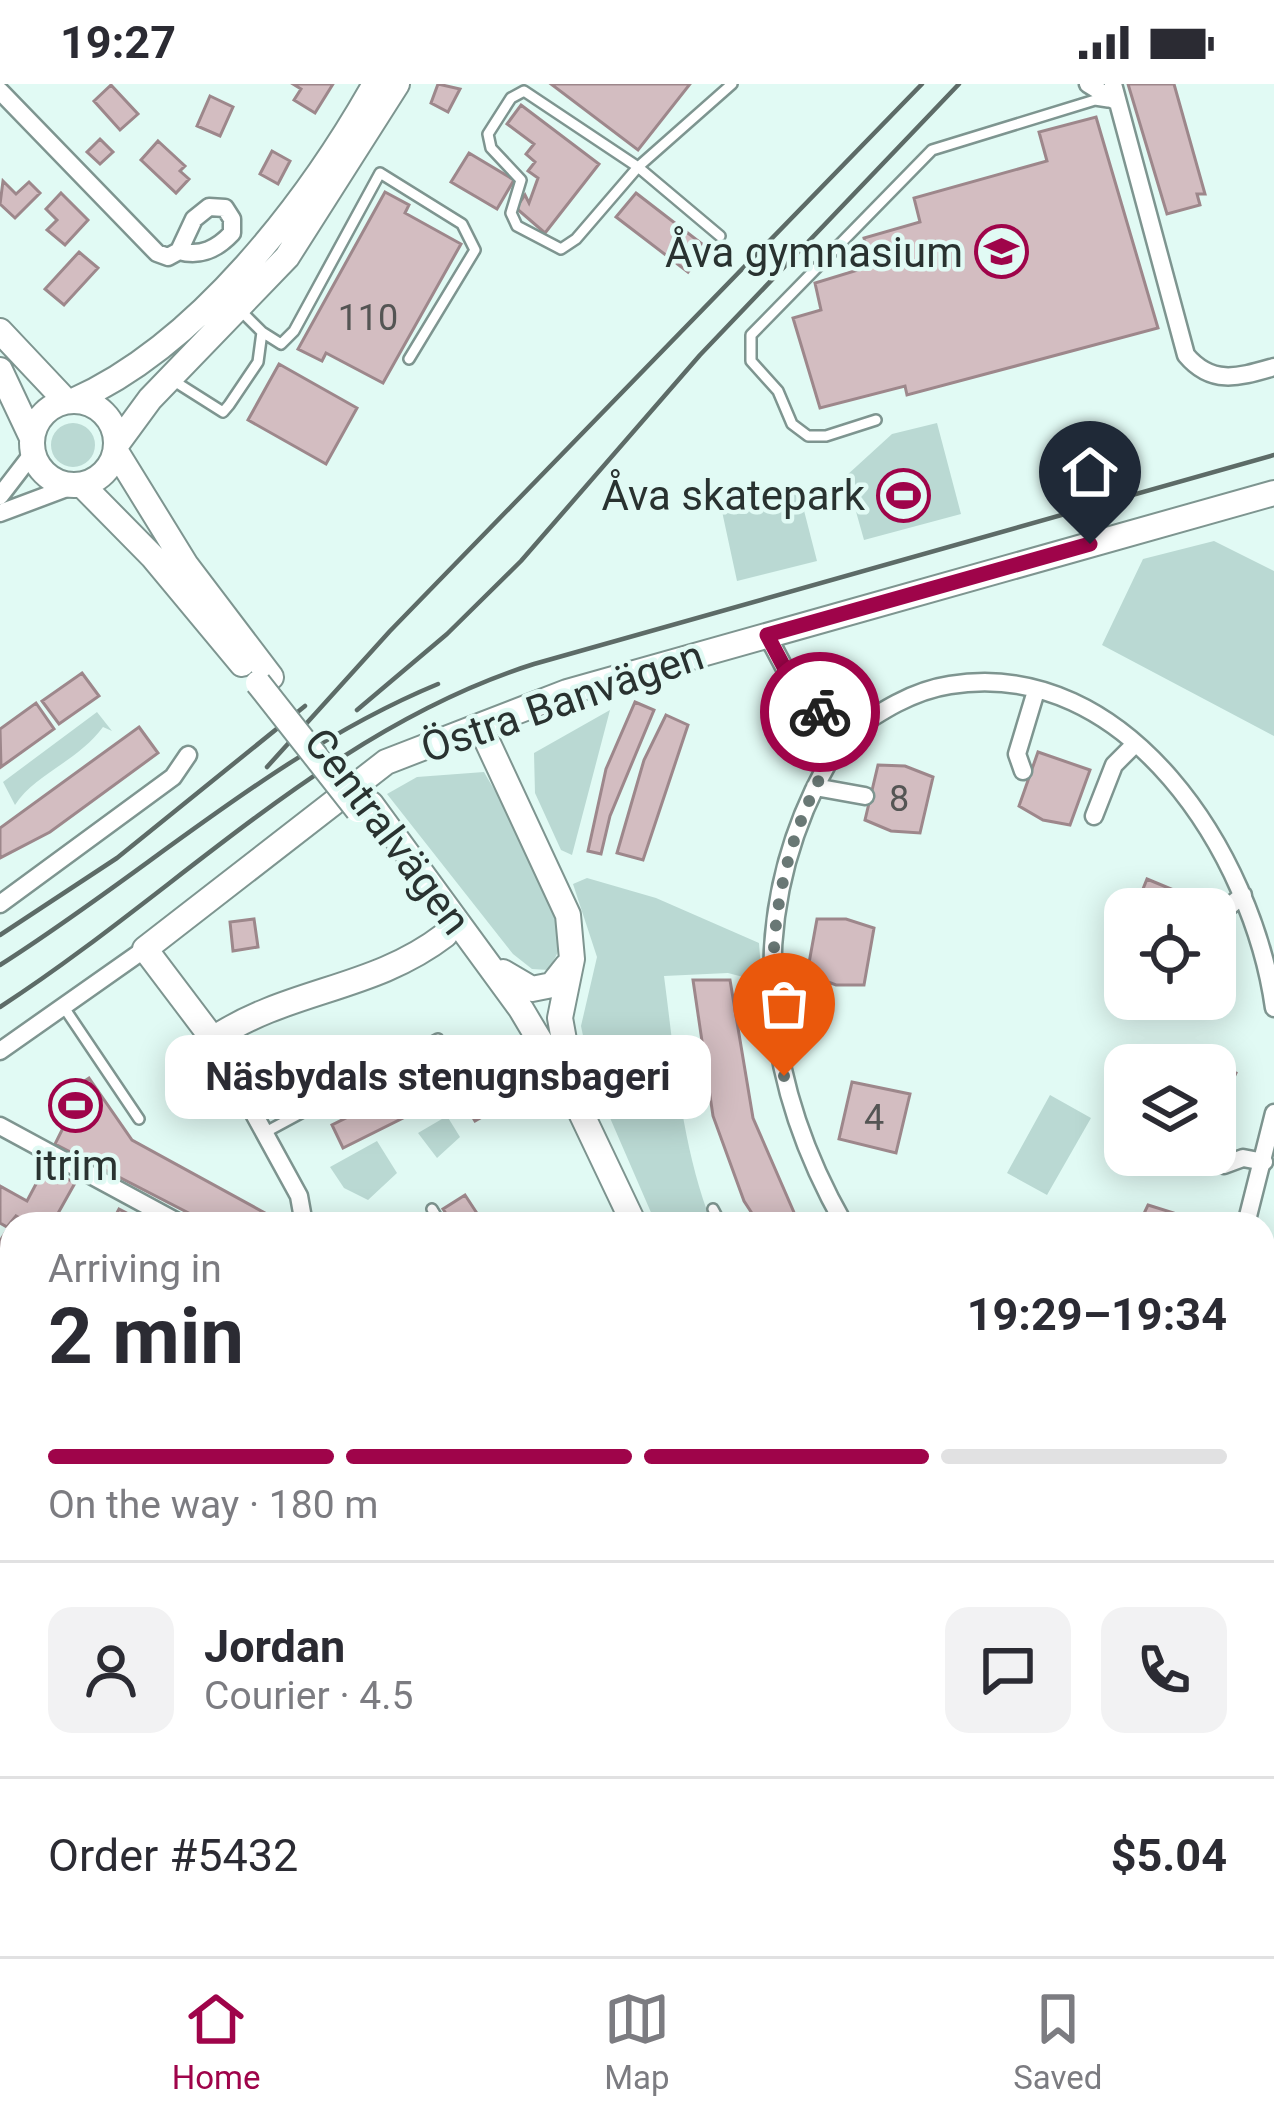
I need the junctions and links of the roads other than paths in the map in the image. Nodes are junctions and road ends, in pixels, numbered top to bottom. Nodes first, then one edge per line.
1 (375, 84) edge
2 (397, 84) edge
3 (732, 84) edge
4 (1088, 84) edge
5 (0, 91) edge
6 (1115, 93) edge
7 (638, 167) junction
8 (720, 236) dead end
9 (179, 251) dead end
10 (239, 309) junction
11 (0, 331) edge
12 (262, 332) junction
13 (409, 359) dead end
14 (1274, 367) edge
15 (0, 370) edge
16 (170, 378) junction
17 (70, 400) junction
18 (876, 420) dead end
19 (32, 445) junction
20 (117, 448) junction
21 (78, 487) junction
22 (1274, 493) edge
23 (0, 496) edge
24 (0, 513) edge
25 (767, 635) junction
26 (264, 680) junction
27 (1036, 691) junction
28 (481, 726) junction
29 (844, 736) junction
30 (1135, 744) junction
31 (188, 755) dead end
32 (1024, 771) dead end
33 (815, 787) junction
34 (865, 796) dead end
35 (1094, 816) dead end
36 (1243, 895) junction
37 (1236, 901) edge
38 (0, 904) edge
39 (453, 932) junction
40 (145, 950) junction
41 (572, 959) junction
42 (1274, 1008) edge
43 (65, 1010) junction
44 (213, 1039) junction
45 (438, 1039) dead end
46 (0, 1051) edge
47 (331, 1070) dead end
48 (334, 1098) junction
49 (574, 1099) junction
50 (1274, 1113) edge
51 (139, 1119) dead end
52 (0, 1126) edge
53 (264, 1133) junction
54 (1236, 1161) edge
55 (1264, 1162) junction
56 (432, 1209) dead end
57 (712, 1209) dead end
58 (160, 1212) edge
59 (302, 1212) edge
60 (434, 1212) edge
61 (615, 1212) edge
62 (628, 1212) edge
63 (714, 1212) edge
64 (837, 1212) edge
65 (1249, 1212) edge

1 - 17 street
2 - 10 street
3 - 7 lane
4 - 6 street
5 - 9 street
6 - 14 street
6 - 18 lane
7 - 7 lane
7 - 8 lane
10 - 12 lane
10 - 16 street
11 - 17 street
12 - 13 lane
12 - 16 lane
15 - 19 street
16 - 20 street
17 - 19 street
17 - 20 street
19 - 21 street
19 - 23 street
20 - 21 street
20 - 26 street, Centralvägen
21 - 24 street
21 - 26 street, Centralvägen
22 - 25 street, Östra Banvägen
25 - 28 street, Östra Banvägen
25 - 29 street
26 - 39 street, Centralvägen
27 - 29 street
27 - 30 street
27 - 32 street
28 - 40 street, Östra Banvägen
28 - 41 street
29 - 33 street
30 - 35 street
30 - 36 street
31 - 38 street
33 - 34 street
33 - 64 street
36 - 37 street
36 - 42 street
39 - 41 street
39 - 44 street
39 - 49 street, Centralvägen
39 - 61 street, Centralvägen
40 - 43 street, Östra Banvägen
40 - 44 street
41 - 49 street
43 - 46 street, Östra Banvägen
43 - 51 lane
44 - 53 street
45 - 48 lane
47 - 48 lane
48 - 53 lane
49 - 62 street, Centralvägen
50 - 55 street
52 - 58 street
53 - 59 street
54 - 55 street
55 - 65 street
56 - 60 lane
57 - 63 lane

